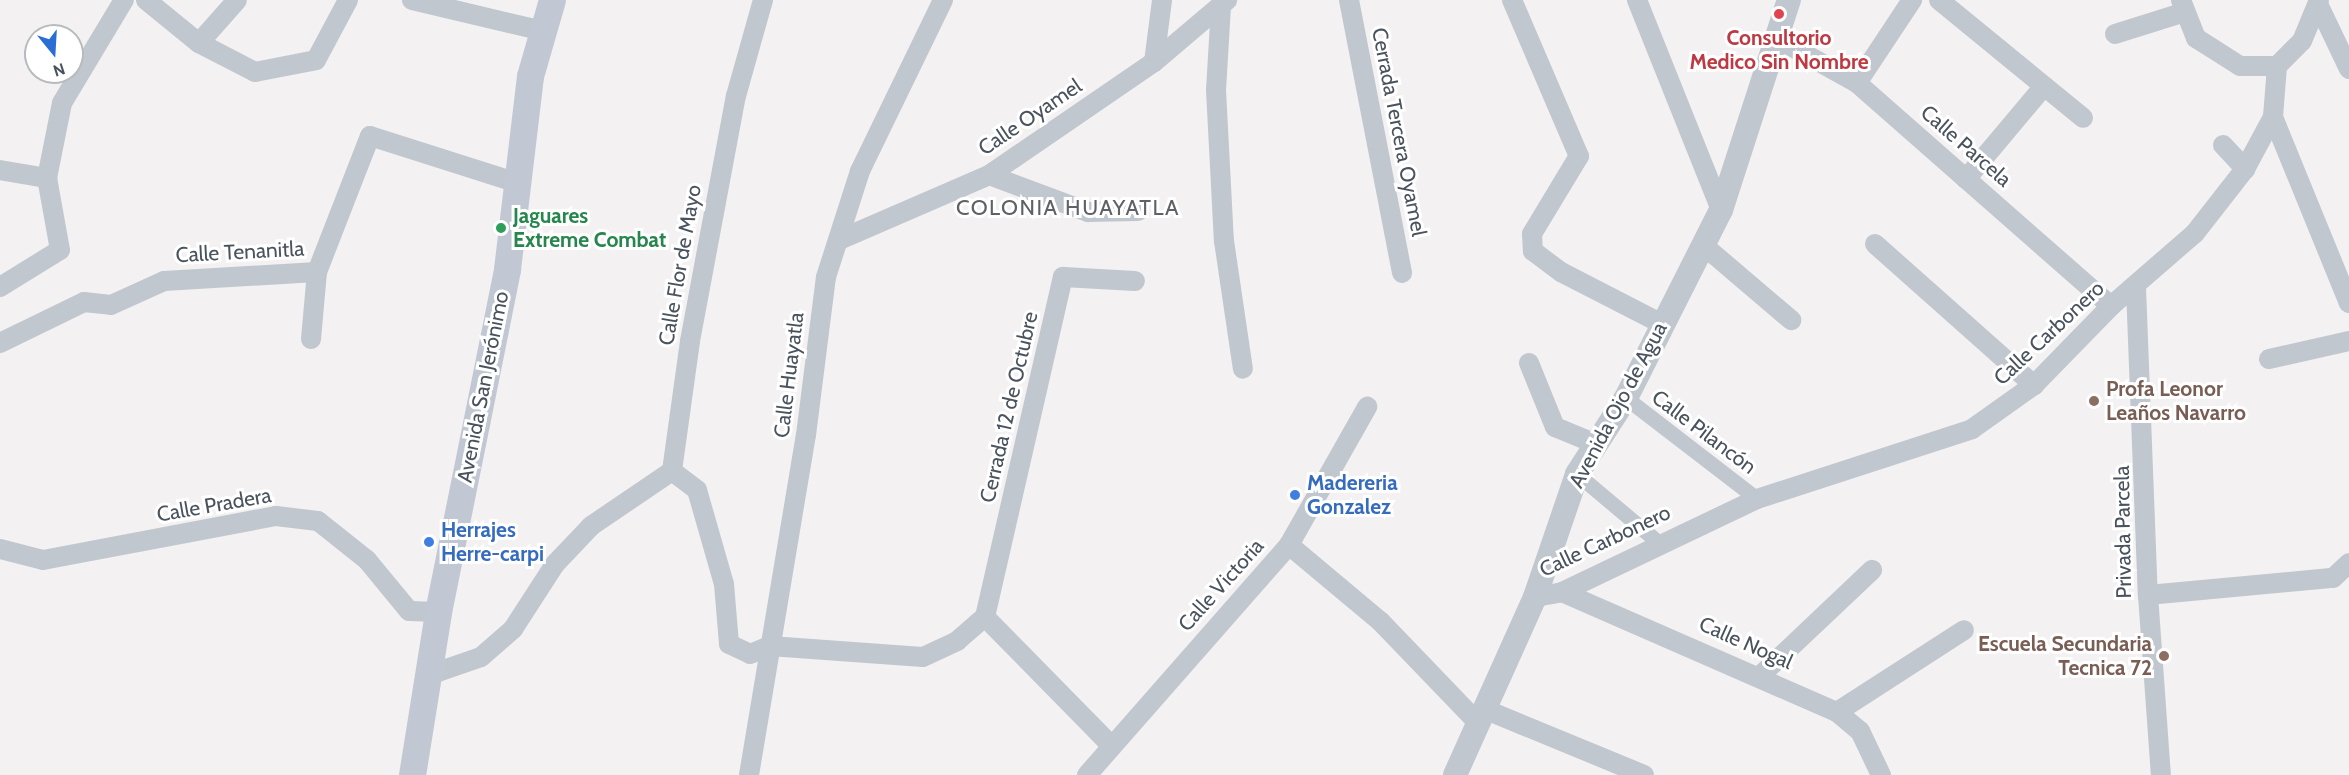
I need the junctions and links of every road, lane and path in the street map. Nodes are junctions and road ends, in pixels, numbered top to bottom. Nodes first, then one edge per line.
1 (124, 0) edge
2 (146, 0) edge
3 (237, 0) edge
4 (348, 0) edge
5 (412, 0) edge
6 (552, 0) edge
7 (763, 0) edge
8 (943, 0) edge
9 (1162, 0) edge
10 (1349, 0) edge
11 (1512, 0) edge
12 (1637, 0) edge
13 (1789, 0) edge
14 (1912, 0) edge
15 (1939, 0) edge
16 (2319, 2) edge
17 (1224, 3) edge
18 (2181, 6) edge
19 (543, 31) junction
20 (2115, 34) dead end
21 (1778, 39) junction
22 (199, 43) junction
23 (1154, 62) junction
24 (2277, 66) junction
25 (2349, 69) edge
26 (1857, 82) junction
27 (2044, 86) junction
28 (2273, 117) junction
29 (2083, 118) dead end
30 (2223, 145) dead end
31 (2245, 169) junction
32 (0, 170) edge
33 (988, 175) junction
34 (47, 178) junction
35 (1966, 179) junction
36 (515, 182) junction
37 (1721, 210) junction
38 (1138, 211) dead end
39 (839, 240) junction
40 (1875, 244) dead end
41 (1703, 245) junction
42 (317, 272) junction
43 (1402, 273) dead end
44 (1135, 281) dead end
45 (0, 287) edge
46 (2136, 288) junction
47 (2349, 303) edge
48 (2111, 306) junction
49 (1791, 320) dead end
50 (1662, 324) junction
51 (311, 339) dead end
52 (2349, 341) edge
53 (0, 343) edge
54 (2269, 359) dead end
55 (1529, 363) dead end
56 (1243, 369) dead end
57 (2034, 385) junction
58 (1626, 398) junction
59 (1367, 407) dead end
60 (1596, 444) junction
61 (672, 471) junction
62 (1577, 474) junction
63 (1757, 499) junction
64 (1658, 542) junction
65 (1289, 545) junction
66 (0, 549) edge
67 (2349, 563) edge
68 (1872, 570) dead end
69 (1562, 592) junction
70 (2148, 595) junction
71 (1535, 597) junction
72 (438, 612) junction
73 (986, 617) junction
74 (1964, 630) dead end
75 (770, 646) junction
76 (429, 675) junction
77 (1761, 675) junction
78 (1837, 712) junction
79 (1481, 716) junction
80 (1110, 744) junction
81 (750, 773) edge
82 (412, 775) edge
83 (1087, 775) edge
84 (1455, 775) edge
85 (1644, 775) edge
86 (1881, 775) edge
87 (2161, 775) edge

1 - 34 street
2 - 22 street
3 - 22 street
4 - 22 street
5 - 19 street
6 - 19 main road, Avenida San Jerónimo
7 - 61 street, Calle Flor de Mayo
8 - 39 street, Calle Huayatla
9 - 23 street
10 - 43 street, Cerrada Tercera Oyamel
11 - 50 street
12 - 37 street
13 - 21 street, Avenida Ojo de Agua
14 - 26 street
15 - 27 street
16 - 24 street
16 - 25 street
17 - 23 street, Calle Oyamel
17 - 56 street
18 - 20 street
18 - 24 street
19 - 36 main road, Avenida San Jerónimo
21 - 26 street, Calle Parcela
21 - 37 street, Avenida Ojo de Agua
23 - 33 street, Calle Oyamel
24 - 28 street, Calle Carbonero
26 - 35 street, Calle Parcela
27 - 29 street
27 - 35 street
28 - 31 street, Calle Carbonero
28 - 47 street
30 - 31 street
31 - 46 street, Calle Carbonero
32 - 34 street
33 - 38 street
33 - 39 street, Calle Oyamel
34 - 45 street
35 - 48 street, Calle Parcela
36 - 42 street, Calle Tenanitla
36 - 72 main road, Avenida San Jerónimo
37 - 41 street, Avenida Ojo de Agua
39 - 75 street, Calle Huayatla
40 - 57 street
41 - 49 street
41 - 50 street, Avenida Ojo de Agua
42 - 51 street, Calle Tenanitla
42 - 53 street, Calle Tenanitla
44 - 73 street, Cerrada 12 de Octubre
46 - 48 street, Calle Carbonero
46 - 70 street, Privada Parcela
48 - 57 street, Calle Carbonero
50 - 58 street, Avenida Ojo de Agua
52 - 54 street
55 - 60 street
57 - 63 street, Calle Carbonero
58 - 60 street, Avenida Ojo de Agua
58 - 63 street, Calle Pilancón
59 - 65 street
60 - 62 street, Avenida Ojo de Agua
61 - 75 street
61 - 76 street
62 - 64 street
62 - 71 street, Avenida Ojo de Agua
63 - 64 street, Calle Carbonero
64 - 69 street, Calle Carbonero
65 - 79 street, Calle Victoria
65 - 80 street, Calle Victoria
66 - 72 street, Calle Pradera
67 - 70 street
68 - 77 street
69 - 71 street, Calle Carbonero
69 - 77 street, Calle Nogal
70 - 87 street, Privada Parcela
71 - 79 street, Avenida Ojo de Agua
72 - 76 main road, Avenida San Jerónimo
73 - 75 street
73 - 80 street
74 - 78 street
75 - 81 street, Calle Huayatla
76 - 82 main road, Avenida San Jerónimo
77 - 78 street, Calle Nogal
78 - 86 street, Calle Nogal
79 - 84 street, Avenida Ojo de Agua
79 - 85 street
80 - 83 street, Calle Victoria

